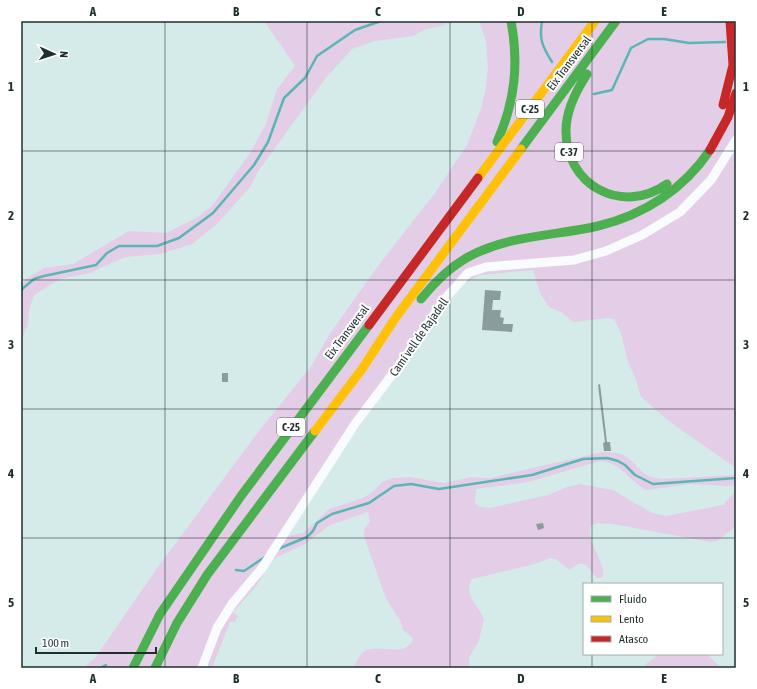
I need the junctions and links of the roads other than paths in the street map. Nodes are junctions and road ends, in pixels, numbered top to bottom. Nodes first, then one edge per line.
1 (511, 21) edge
2 (595, 21) edge
3 (616, 21) edge
4 (730, 21) edge
5 (607, 33) junction
6 (736, 93) edge
7 (736, 140) edge
8 (464, 196) junction
9 (362, 369) junction
10 (133, 668) edge
11 (155, 668) edge
12 (202, 668) edge

1 - 8 highway
2 - 8 highway, Eix Transversal / C-25
3 - 5 highway, Eix Transversal / C-25
4 - 5 highway, C-37
5 - 9 highway, Eix Transversal / C-25
6 - 9 highway
7 - 12 street, Camí vell de Rajadell
8 - 10 highway, Eix Transversal / C-25
9 - 11 highway, Eix Transversal / C-25

